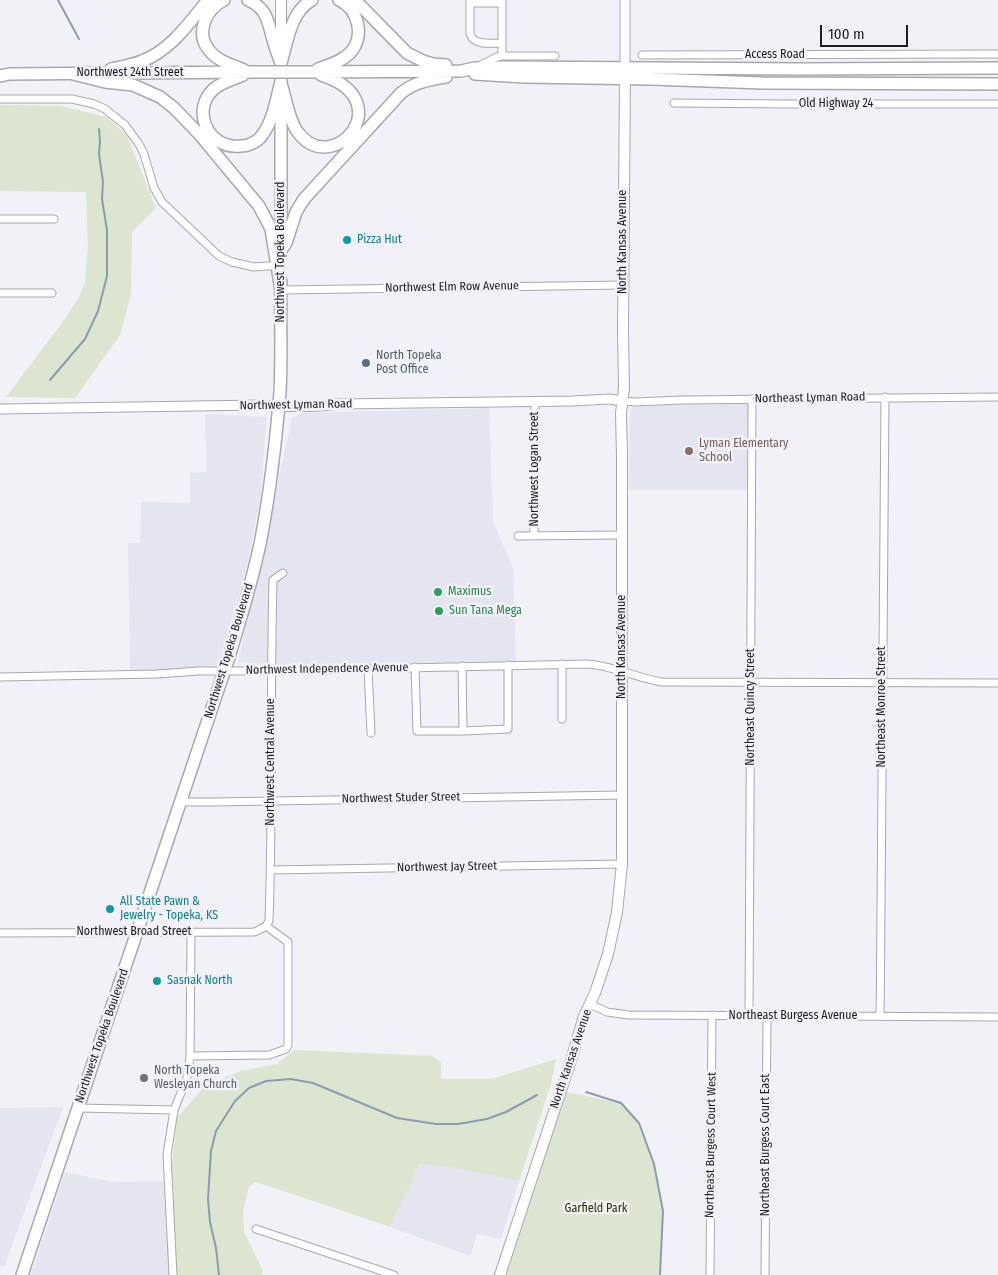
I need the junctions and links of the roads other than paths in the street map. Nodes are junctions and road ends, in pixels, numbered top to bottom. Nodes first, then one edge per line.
1 (208, 0) edge
2 (224, 0) edge
3 (248, 0) edge
4 (281, 0) edge
5 (312, 0) edge
6 (339, 0) edge
7 (355, 0) edge
8 (626, 0) edge
9 (470, 1) edge
10 (502, 2) edge
11 (502, 43) junction
12 (998, 54) edge
13 (642, 55) dead end
14 (502, 56) junction
15 (554, 56) dead end
16 (281, 63) junction
17 (998, 68) edge
18 (469, 71) junction
19 (250, 72) junction
20 (312, 72) junction
21 (625, 73) junction
22 (3, 74) edge
23 (73, 74) junction
24 (89, 74) junction
25 (281, 81) junction
26 (998, 84) edge
27 (0, 98) edge
28 (674, 102) dead end
29 (998, 104) edge
30 (0, 219) edge
31 (54, 219) dead end
32 (281, 250) junction
33 (279, 265) junction
34 (623, 285) junction
35 (281, 290) junction
36 (0, 293) edge
37 (52, 293) dead end
38 (885, 397) junction
39 (998, 397) edge
40 (752, 399) junction
41 (535, 401) junction
42 (622, 401) junction
43 (279, 406) junction
44 (0, 409) edge
45 (622, 535) junction
46 (518, 536) dead end
47 (534, 536) junction
48 (283, 573) dead end
49 (562, 664) junction
50 (508, 665) junction
51 (462, 666) junction
52 (415, 667) junction
53 (368, 668) junction
54 (224, 671) junction
55 (271, 671) junction
56 (622, 672) junction
57 (0, 677) edge
58 (751, 682) junction
59 (882, 683) junction
60 (998, 683) edge
61 (562, 719) dead end
62 (463, 731) junction
63 (370, 733) dead end
64 (622, 795) junction
65 (271, 800) junction
66 (181, 802) junction
67 (622, 864) junction
68 (271, 870) junction
69 (266, 926) junction
70 (0, 932) edge
71 (137, 932) junction
72 (192, 932) junction
73 (590, 1004) junction
74 (712, 1015) junction
75 (749, 1016) junction
76 (767, 1016) junction
77 (880, 1016) junction
78 (998, 1018) edge
79 (190, 1056) junction
80 (78, 1108) junction
81 (174, 1110) junction
82 (256, 1229) dead end
83 (381, 1273) edge
84 (22, 1275) edge
85 (173, 1275) edge
86 (394, 1275) edge
87 (500, 1275) edge
88 (710, 1275) edge
89 (765, 1275) edge

1 - 24 main road
2 - 19 main road
3 - 16 main road
4 - 16 main road, Northwest Topeka Boulevard
5 - 16 main road
6 - 20 main road
7 - 18 main road
8 - 21 street, North Kansas Avenue
9 - 10 street
9 - 11 street
10 - 11 street
11 - 14 street
12 - 13 street, Access Road
14 - 15 street
14 - 18 street
16 - 25 main road, Northwest Topeka Boulevard
17 - 21 main road
18 - 20 main road, Northwest 24th Street
18 - 21 main road
18 - 32 main road
19 - 20 main road, Northwest 24th Street, bridge
19 - 24 main road, Northwest 24th Street
19 - 25 main road
20 - 25 main road
21 - 26 main road
21 - 34 main road, North Kansas Avenue
22 - 23 main road, Northwest 24th Street
23 - 24 main road, Northwest 24th Street
23 - 33 main road
25 - 32 main road, Northwest Topeka Boulevard
27 - 33 street
28 - 29 street, Old Highway 24
30 - 31 street
32 - 33 main road, Northwest Topeka Boulevard
33 - 35 main road, Northwest Topeka Boulevard
34 - 35 street, Northwest Elm Row Avenue
34 - 42 main road, North Kansas Avenue
35 - 43 main road, Northwest Topeka Boulevard
36 - 37 street
38 - 39 street, Northeast Lyman Road
38 - 40 street, Northeast Lyman Road
38 - 59 street, Northeast Monroe Street
40 - 42 street, Northeast Lyman Road
40 - 58 street, Northeast Quincy Street
41 - 42 street, Northwest Lyman Road
41 - 43 street, Northwest Lyman Road
41 - 47 street, Northwest Logan Street
42 - 45 main road, North Kansas Avenue
43 - 44 street, Northwest Lyman Road
43 - 54 main road, Northwest Topeka Boulevard
45 - 47 street
45 - 56 main road, North Kansas Avenue
46 - 47 street
48 - 55 street, Northwest Central Avenue
49 - 50 street, Northwest Independence Avenue
49 - 56 street, Northwest Independence Avenue
49 - 61 street
50 - 51 street, Northwest Independence Avenue
50 - 62 street
51 - 52 street, Northwest Independence Avenue
51 - 62 street
52 - 53 street, Northwest Independence Avenue
52 - 62 street
53 - 55 street, Northwest Independence Avenue
53 - 63 street
54 - 55 street, Northwest Independence Avenue
54 - 57 street, Northwest Independence Avenue
54 - 66 main road, Northwest Topeka Boulevard
55 - 65 street, Northwest Central Avenue
56 - 58 street, Northwest Independence Avenue
56 - 64 main road, North Kansas Avenue
58 - 59 street, Northwest Independence Avenue
58 - 75 street, Northeast Quincy Street
59 - 60 street, Northwest Independence Avenue
59 - 77 street, Northeast Monroe Street
64 - 65 street, Northwest Studer Street
64 - 67 main road, North Kansas Avenue
65 - 66 street, Northwest Studer Street
65 - 68 street, Northwest Central Avenue
66 - 71 main road, Northwest Topeka Boulevard
67 - 68 street, Northwest Jay Street
67 - 73 main road, North Kansas Avenue
68 - 69 street, Northwest Central Avenue
69 - 72 street, Northwest Broad Street
69 - 79 street
70 - 71 street, Northwest Broad Street
71 - 72 street, Northwest Broad Street
71 - 80 main road, Northwest Topeka Boulevard
72 - 79 street
73 - 74 street, Northeast Burgess Avenue
73 - 87 main road, North Kansas Avenue
74 - 75 street, Northeast Burgess Avenue
74 - 88 street, Northeast Burgess Court West
75 - 76 street, Northeast Burgess Avenue
76 - 77 street, Northeast Burgess Avenue
76 - 89 street, Northeast Burgess Court East
77 - 78 street, Northeast Burgess Avenue
79 - 81 street
80 - 81 street
80 - 84 main road, Northwest Topeka Boulevard
81 - 85 street
82 - 83 street
83 - 86 street

